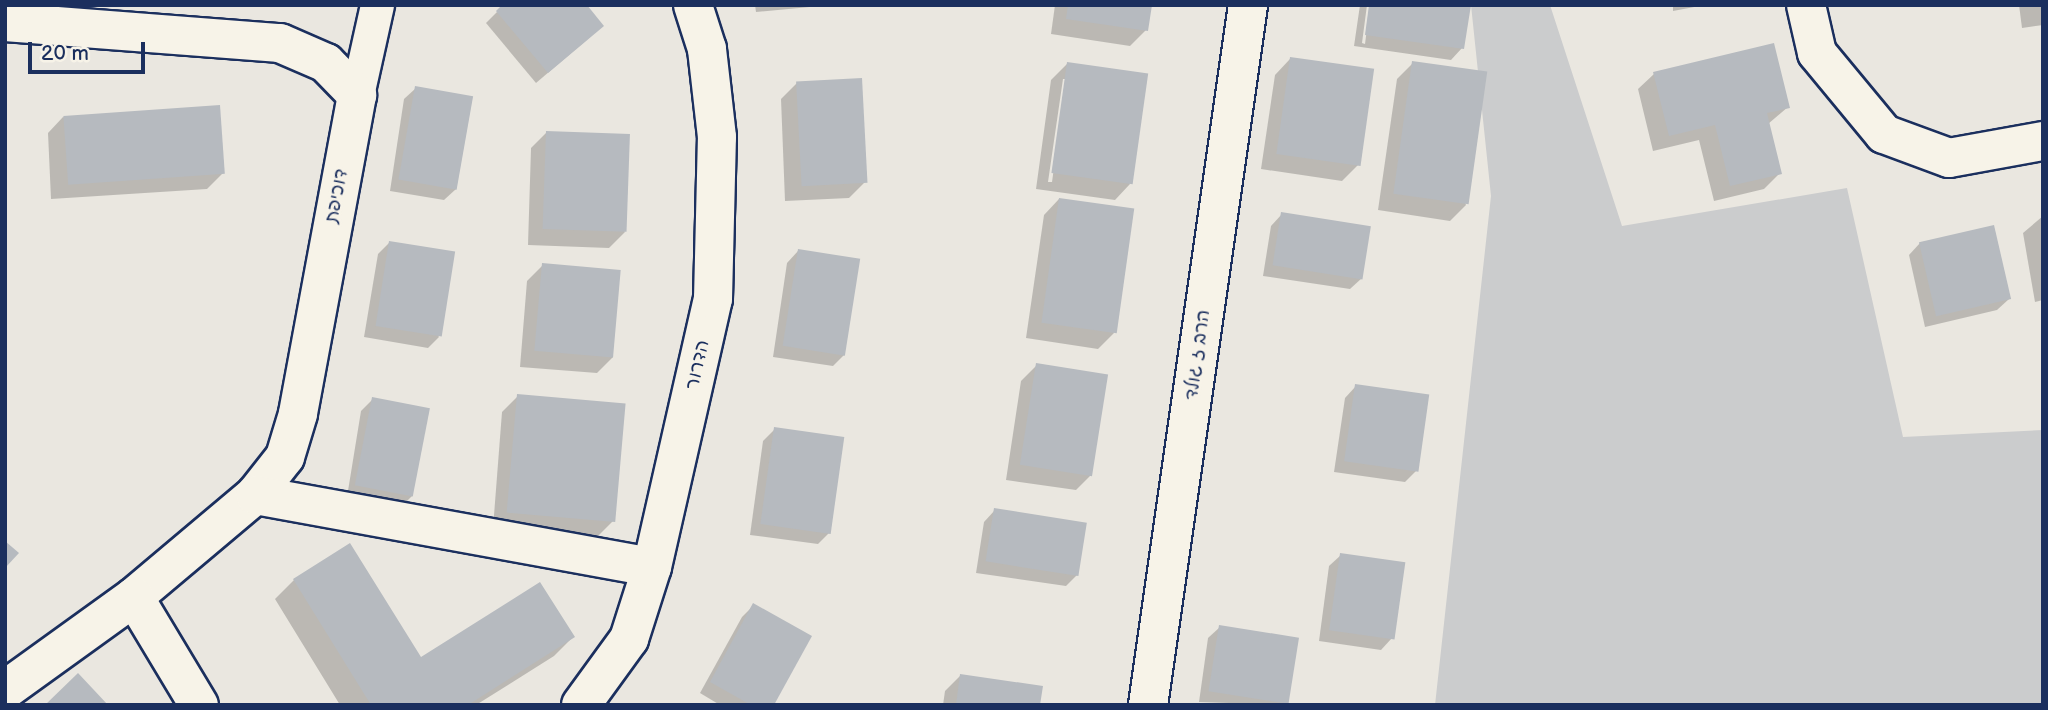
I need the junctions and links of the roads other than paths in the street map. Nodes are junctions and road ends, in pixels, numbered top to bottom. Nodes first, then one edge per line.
1 (377, 5) edge
2 (693, 5) edge
3 (1248, 5) edge
4 (1806, 5) edge
5 (5, 22) edge
6 (357, 95) junction
7 (2043, 141) edge
8 (255, 495) junction
9 (652, 567) junction
10 (134, 597) junction
11 (5, 690) edge
12 (199, 705) edge
13 (581, 705) edge
14 (1148, 705) edge

1 - 6 street
2 - 9 street, הדרור
3 - 14 street, הרב ז גולד
4 - 7 street
5 - 6 street
6 - 8 street, דוכיפת
8 - 9 street
8 - 10 street, דוכיפת
9 - 13 street, הדרור
10 - 11 street, דוכיפת
10 - 12 street

